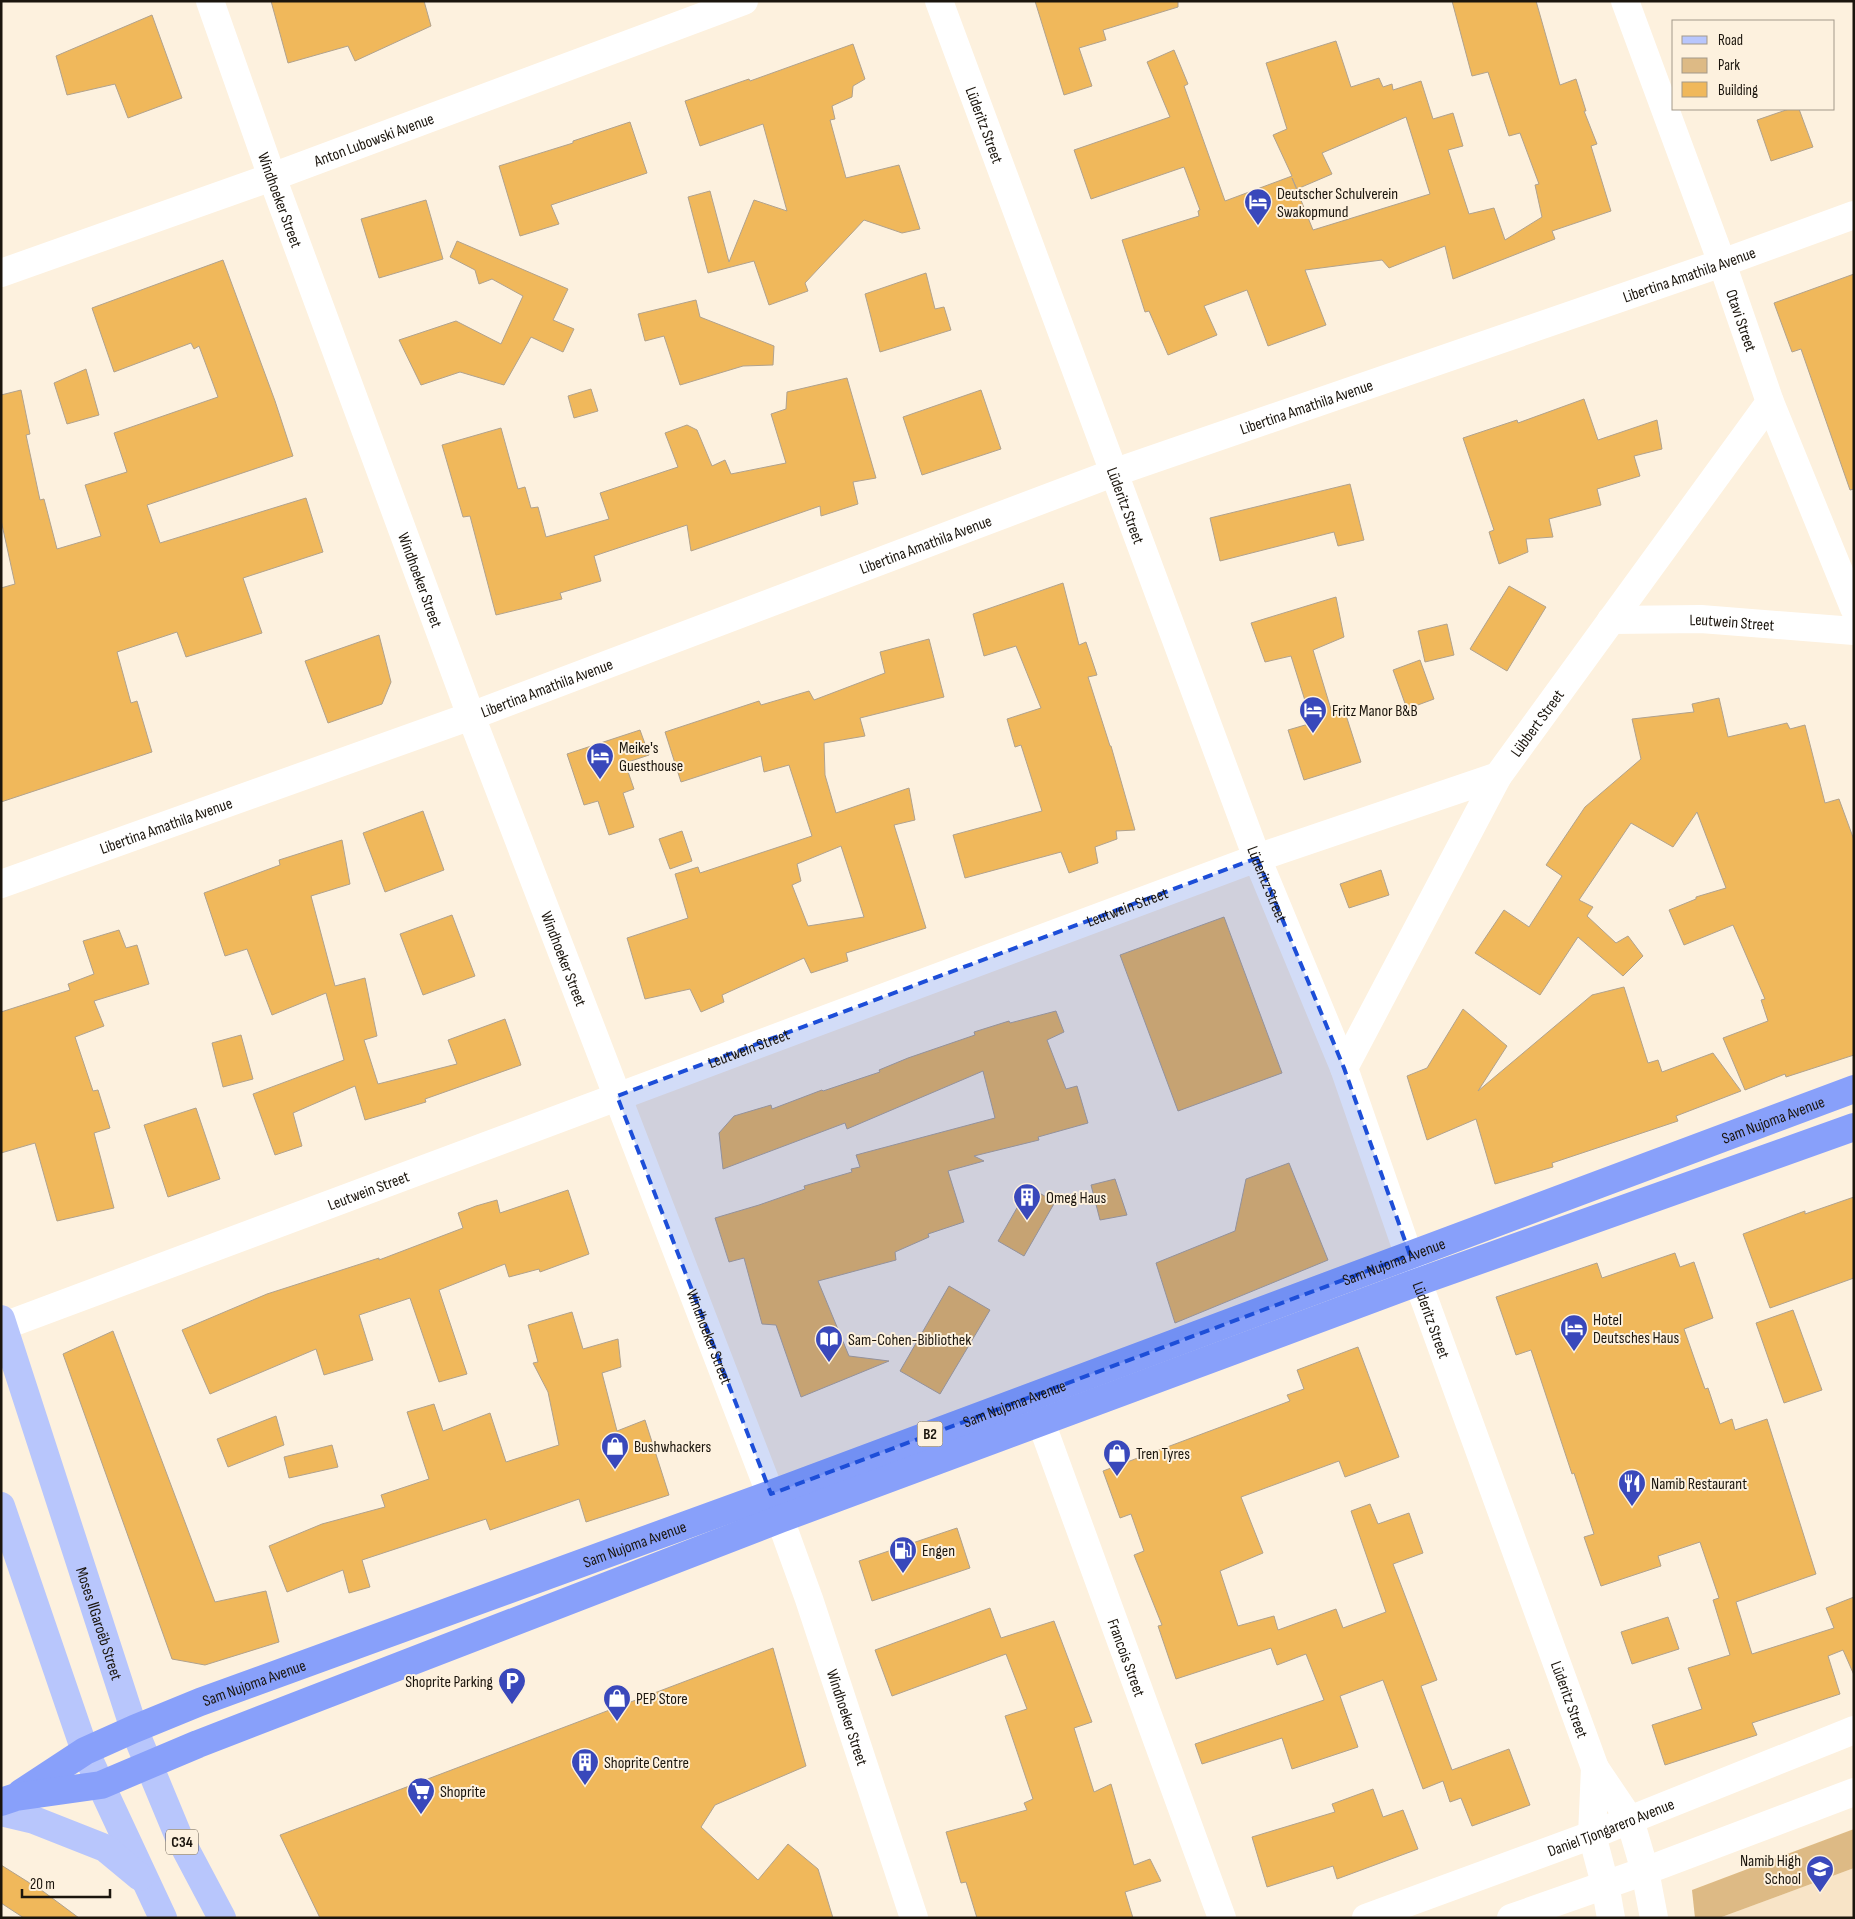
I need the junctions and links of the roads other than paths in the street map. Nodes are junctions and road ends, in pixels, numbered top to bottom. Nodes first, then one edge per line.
1 (210, 1) edge
2 (744, 1) edge
3 (939, 1) edge
4 (1625, 1) edge
5 (272, 177) junction
6 (1854, 215) edge
7 (1722, 263) junction
8 (1, 273) edge
9 (1770, 402) junction
10 (1113, 473) junction
11 (1854, 608) edge
12 (1611, 620) junction
13 (1854, 631) edge
14 (471, 716) junction
15 (1498, 776) junction
16 (1257, 858) junction
17 (1, 884) edge
18 (1344, 1068) junction
19 (1854, 1089) edge
20 (617, 1096) junction
21 (1854, 1127) edge
22 (1410, 1255) junction
23 (1418, 1282) junction
24 (2, 1324) edge
25 (1032, 1396) junction
26 (1041, 1423) junction
27 (1, 1506) edge
28 (776, 1507) junction
29 (134, 1729) junction
30 (1854, 1730) edge
31 (85, 1751) junction
32 (148, 1764) junction
33 (1595, 1768) junction
34 (101, 1785) junction
35 (1854, 1792) edge
36 (6, 1804) edge
37 (1630, 1820) junction
38 (1592, 1835) junction
39 (1645, 1871) junction
40 (144, 1881) junction
41 (1605, 1884) junction
42 (163, 1918) edge
43 (222, 1918) edge
44 (914, 1918) edge
45 (1222, 1918) edge
46 (1366, 1918) edge
47 (1512, 1918) edge
48 (1611, 1918) edge
49 (1654, 1918) edge

1 - 5 street, Windhoeker Street
2 - 5 street, Anton Lubowski Avenue
3 - 10 street, Lüderitz Street
4 - 7 street, Otavi Street
5 - 8 street, Anton Lubowski Avenue
5 - 14 street, Windhoeker Street
6 - 7 street, Libertina Amathila Avenue
7 - 9 street, Otavi Street
7 - 10 street, Libertina Amathila Avenue
9 - 11 street, Otavi Street
9 - 12 street, Lübbert Street
10 - 14 street, Libertina Amathila Avenue
10 - 16 street, Lüderitz Street
12 - 13 street, Leutwein Street
12 - 15 street, Lübbert Street
14 - 17 street, Libertina Amathila Avenue
14 - 20 street, Windhoeker Street
15 - 16 street, Leutwein Street
15 - 18 street, Lübbert Street
16 - 18 street, Lüderitz Street
16 - 20 street, Leutwein Street
18 - 22 street, Lüderitz Street
19 - 22 highway, Sam Nujoma Avenue / B2
20 - 24 street, Leutwein Street
20 - 28 street, Windhoeker Street
21 - 23 highway, Sam Nujoma Avenue / B2
22 - 23 street, Lüderitz Street
22 - 25 highway, Sam Nujoma Avenue / B2
23 - 26 highway, Sam Nujoma Avenue / B2
23 - 33 street, Lüderitz Street
24 - 29 main road, Moses ǁGaroëb Street
25 - 26 street, Francois Street
25 - 28 highway, Sam Nujoma Avenue / B2
26 - 28 highway, Sam Nujoma Avenue / B2
26 - 45 street, Francois Street
27 - 31 main road
28 - 29 highway, Sam Nujoma Avenue / B2
28 - 32 highway, Sam Nujoma Avenue / B2
28 - 44 street, Windhoeker Street
29 - 31 highway, Sam Nujoma Avenue / B2
29 - 32 main road, Moses ǁGaroëb Street
30 - 37 street, Daniel Tjongarero Avenue
31 - 34 main road
31 - 36 highway, Sam Nujoma Avenue / B2
32 - 34 highway, Sam Nujoma Avenue / B2
32 - 43 main road, Moses ǁGaroëb Street / C34
33 - 37 street, Lüderitz Street
33 - 38 street, Lüderitz Street
34 - 36 highway, Sam Nujoma Avenue / B2
34 - 40 main road
35 - 39 street
36 - 40 main road
37 - 38 street, Daniel Tjongarero Avenue
37 - 39 street, Lüderitz Street
38 - 41 street, Lüderitz Street
38 - 46 street, Daniel Tjongarero Avenue
39 - 41 street
39 - 49 street, Lüderitz Street
40 - 42 main road
41 - 47 street
41 - 48 street, Lüderitz Street

